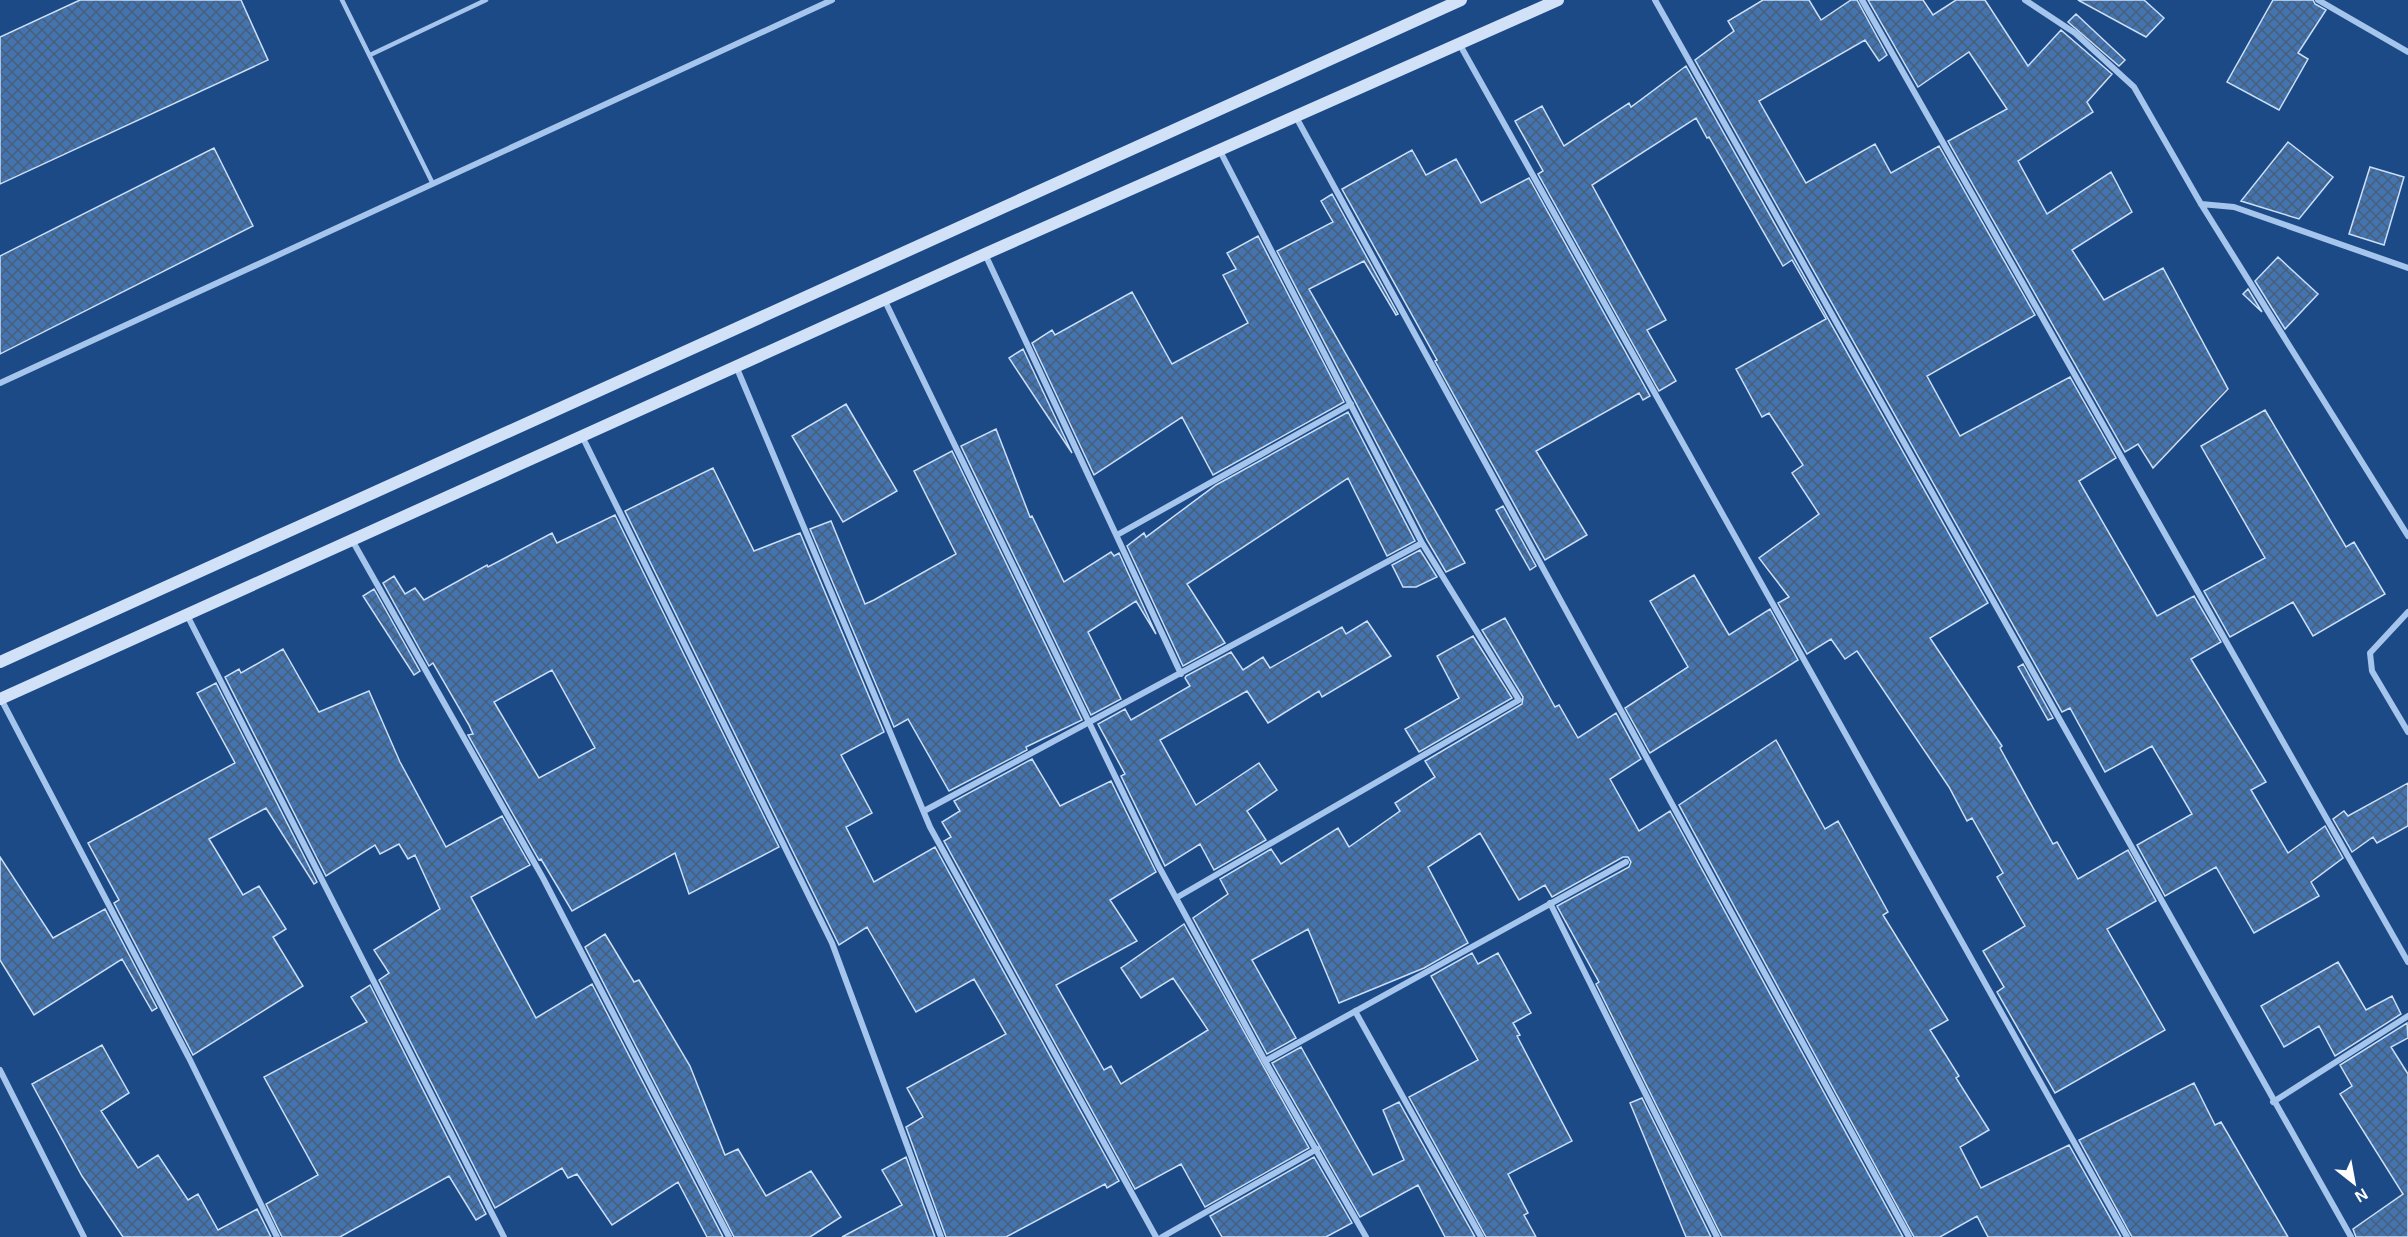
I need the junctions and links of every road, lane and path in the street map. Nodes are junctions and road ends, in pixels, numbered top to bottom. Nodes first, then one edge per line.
1 (342, 0) edge
2 (486, 0) edge
3 (832, 0) edge
4 (1461, 0) edge
5 (1558, 0) edge
6 (1655, 0) edge
7 (1862, 0) edge
8 (2025, 0) edge
9 (2318, 0) edge
10 (1460, 45) junction
11 (2408, 52) edge
12 (370, 55) junction
13 (1296, 117) junction
14 (1220, 151) junction
15 (433, 184) junction
16 (2200, 204) junction
17 (985, 254) junction
18 (2408, 268) edge
19 (884, 299) junction
20 (736, 366) junction
21 (0, 383) edge
22 (1351, 404) junction
23 (582, 436) junction
24 (1117, 535) junction
25 (2408, 536) edge
26 (352, 540) junction
27 (1422, 543) junction
28 (2408, 612) edge
29 (187, 614) junction
30 (0, 662) edge
31 (1181, 674) junction
32 (1, 699) edge
33 (1089, 723) junction
34 (2408, 732) edge
35 (924, 811) junction
36 (1626, 862) dead end
37 (1176, 898) junction
38 (1550, 903) junction
39 (2408, 962) edge
40 (1355, 1011) junction
41 (2408, 1016) edge
42 (1265, 1061) junction
43 (0, 1070) edge
44 (2273, 1102) junction
45 (1317, 1149) junction
46 (84, 1237) edge
47 (276, 1237) edge
48 (504, 1237) edge
49 (729, 1237) edge
50 (941, 1237) edge
51 (1156, 1237) edge
52 (1162, 1237) edge
53 (1366, 1237) edge
54 (1481, 1237) edge
55 (1717, 1237) edge
56 (1909, 1237) edge
57 (2127, 1237) edge
58 (2351, 1237) edge

1 - 12 lane
2 - 12 lane
3 - 15 street
4 - 30 main road
5 - 10 main road
6 - 44 street
7 - 39 street
8 - 16 street
9 - 11 street
10 - 13 main road
10 - 57 street
12 - 15 lane
13 - 14 main road
13 - 56 street
14 - 17 main road
14 - 22 street
15 - 21 street
16 - 18 street
16 - 25 street
17 - 19 main road
17 - 24 street
19 - 20 main road
19 - 33 street
20 - 23 main road
20 - 35 street
22 - 24 street
22 - 27 street
23 - 26 main road
23 - 50 street
24 - 31 street
26 - 29 main road
26 - 49 street
27 - 31 street
27 - 37 street
28 - 34 street
29 - 32 main road
29 - 48 street
31 - 33 street
32 - 47 street
33 - 35 street
33 - 37 street
35 - 51 street
36 - 38 street
37 - 42 street
38 - 40 street
38 - 55 street
40 - 42 street
40 - 54 street
41 - 44 street
42 - 45 street
43 - 46 street
44 - 58 street
45 - 52 street
45 - 53 street

